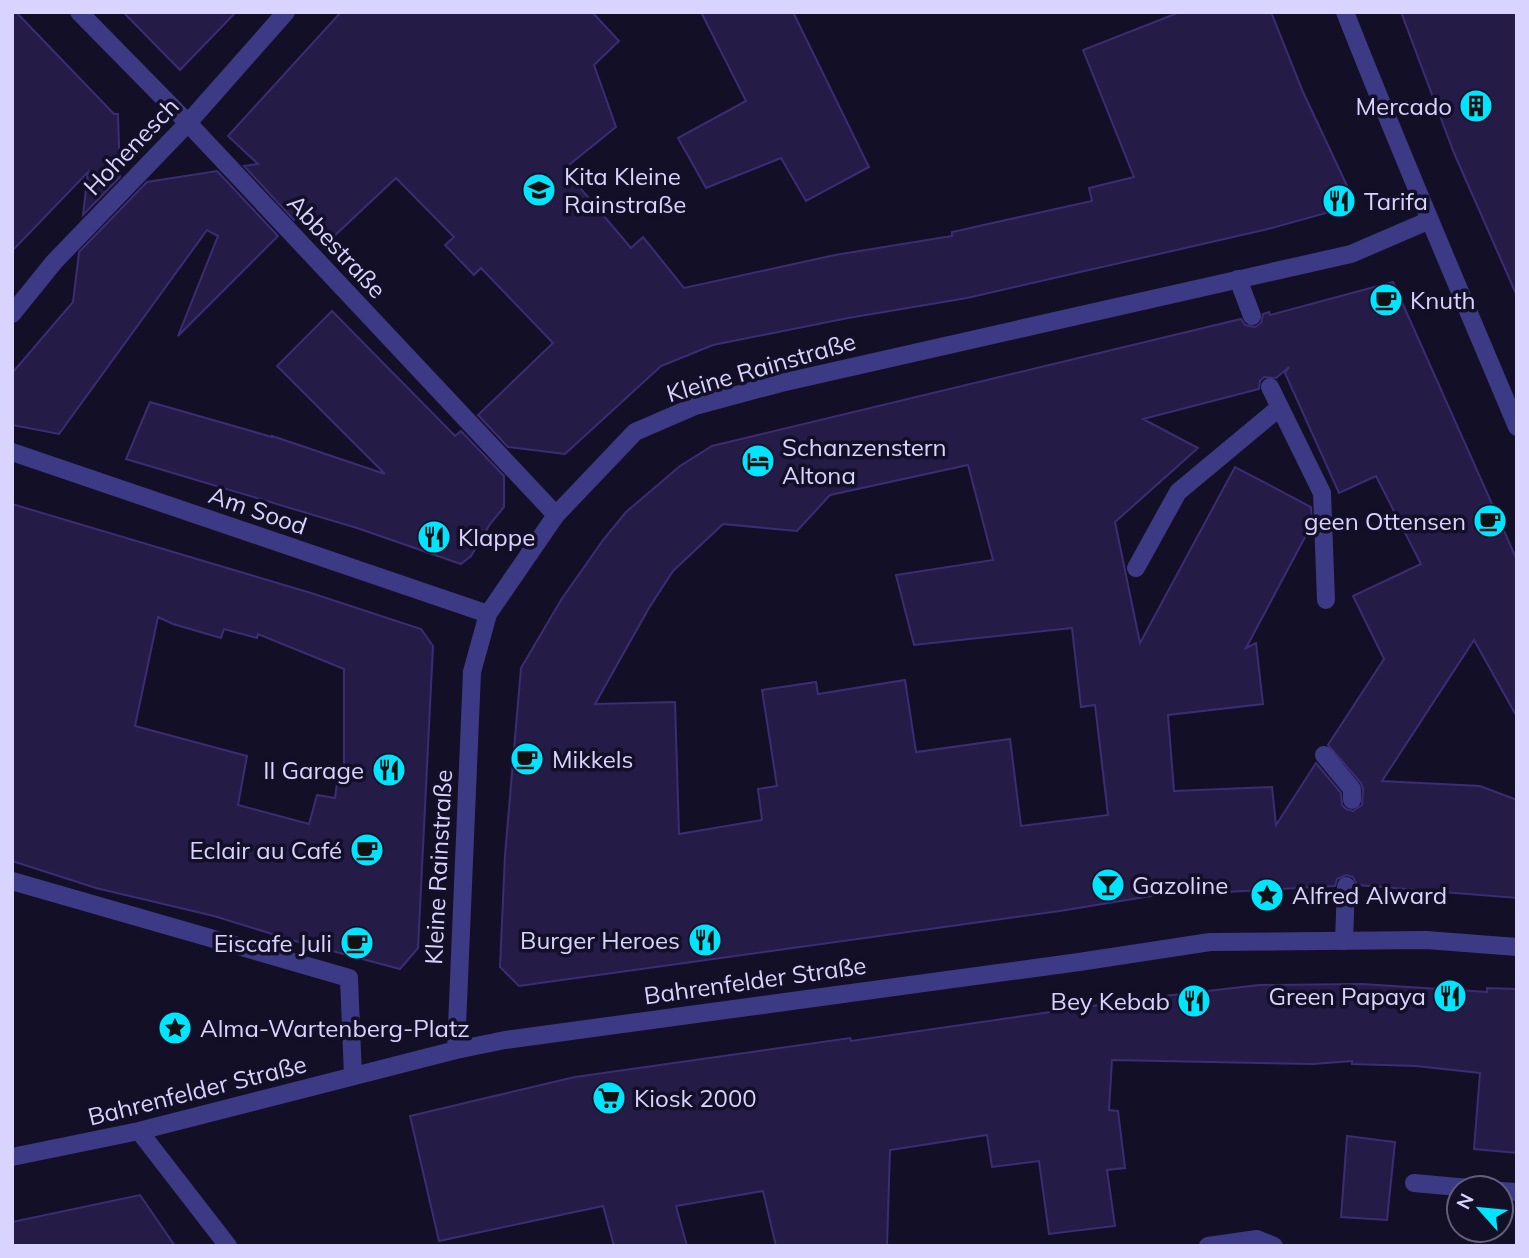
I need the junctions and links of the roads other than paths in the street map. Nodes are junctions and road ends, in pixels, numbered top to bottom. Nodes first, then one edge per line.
1 (79, 12) edge
2 (286, 12) edge
3 (1345, 12) edge
4 (188, 123) junction
5 (1430, 220) junction
6 (1238, 279) junction
7 (12, 314) edge
8 (1252, 316) dead end
9 (1270, 387) dead end
10 (1280, 407) junction
11 (1517, 428) edge
12 (12, 452) edge
13 (556, 515) junction
14 (1136, 568) dead end
15 (1326, 600) dead end
16 (488, 614) junction
17 (1324, 755) dead end
18 (1352, 800) dead end
19 (12, 881) edge
20 (1346, 886) dead end
21 (1344, 941) junction
22 (1517, 947) edge
23 (456, 1050) junction
24 (353, 1076) junction
25 (139, 1131) junction
26 (12, 1157) edge
27 (1414, 1184) dead end
28 (1445, 1186) edge
29 (228, 1246) edge
30 (1208, 1246) edge
31 (1274, 1246) edge

1 - 4 street, Abbestraße
2 - 4 street, Hohenesch
3 - 5 street
4 - 7 street, Hohenesch
4 - 13 street, Abbestraße
5 - 6 street, Kleine Rainstraße
5 - 11 street
6 - 8 street
6 - 13 street, Kleine Rainstraße
9 - 10 street
10 - 14 street
10 - 15 street
12 - 16 street, Am Sood
13 - 16 street, Kleine Rainstraße
16 - 23 street, Kleine Rainstraße
17 - 18 street
19 - 24 street
20 - 21 street
21 - 22 street, Bahrenfelder Straße
21 - 23 street, Bahrenfelder Straße
23 - 24 street, Bahrenfelder Straße
24 - 25 street, Bahrenfelder Straße
25 - 26 street, Bahrenfelder Straße
25 - 29 street
27 - 28 street
30 - 31 street

